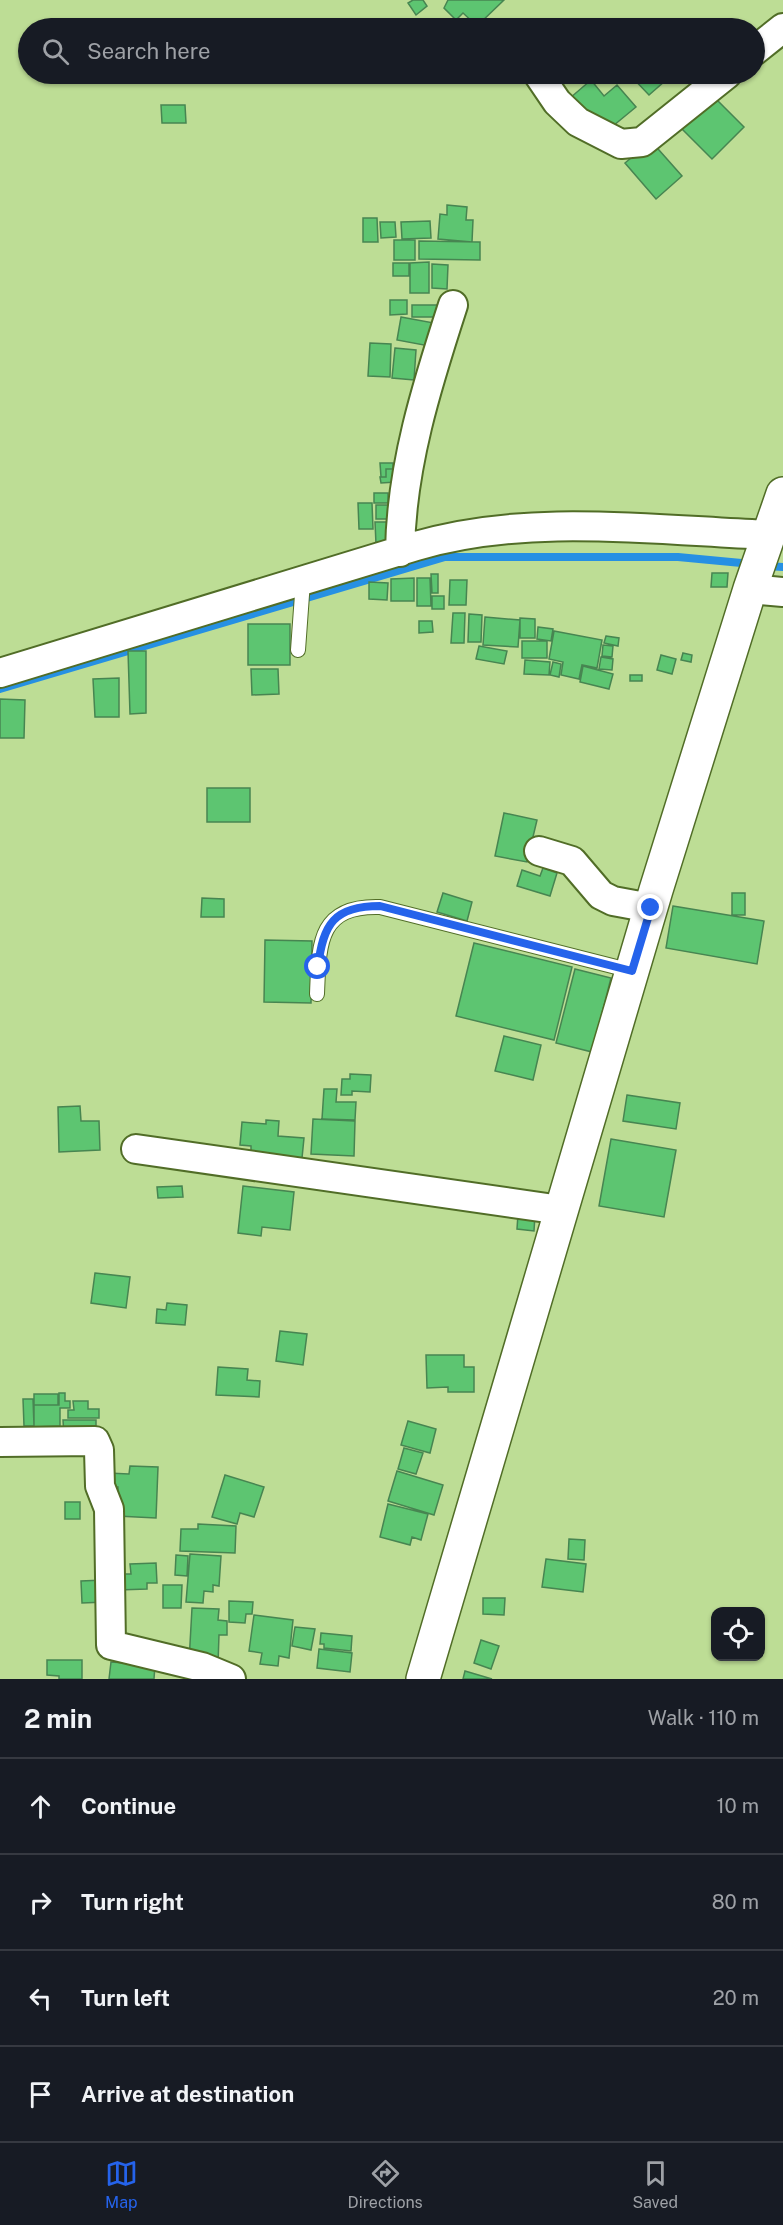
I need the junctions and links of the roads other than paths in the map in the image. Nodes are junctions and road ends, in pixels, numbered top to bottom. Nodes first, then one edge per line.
1 (783, 28) edge
2 (765, 42) edge
3 (545, 84) edge
4 (714, 84) edge
5 (453, 305) dead end
6 (783, 494) edge
7 (768, 535) junction
8 (400, 552) junction
9 (303, 581) junction
10 (750, 589) junction
11 (783, 592) edge
12 (298, 650) dead end
13 (0, 673) edge
14 (539, 851) dead end
15 (651, 908) junction
16 (632, 971) junction
17 (317, 994) dead end
18 (136, 1149) dead end
19 (561, 1210) junction
20 (0, 1442) edge
21 (231, 1679) edge
22 (423, 1679) edge

1 - 2 street
3 - 4 street
5 - 8 street
6 - 7 street
7 - 8 street
7 - 10 street
8 - 9 street
9 - 12 lane
9 - 13 street
10 - 11 street
10 - 15 street
14 - 15 street
15 - 16 street
16 - 17 lane
16 - 19 street
18 - 19 street
19 - 22 street
20 - 21 street

